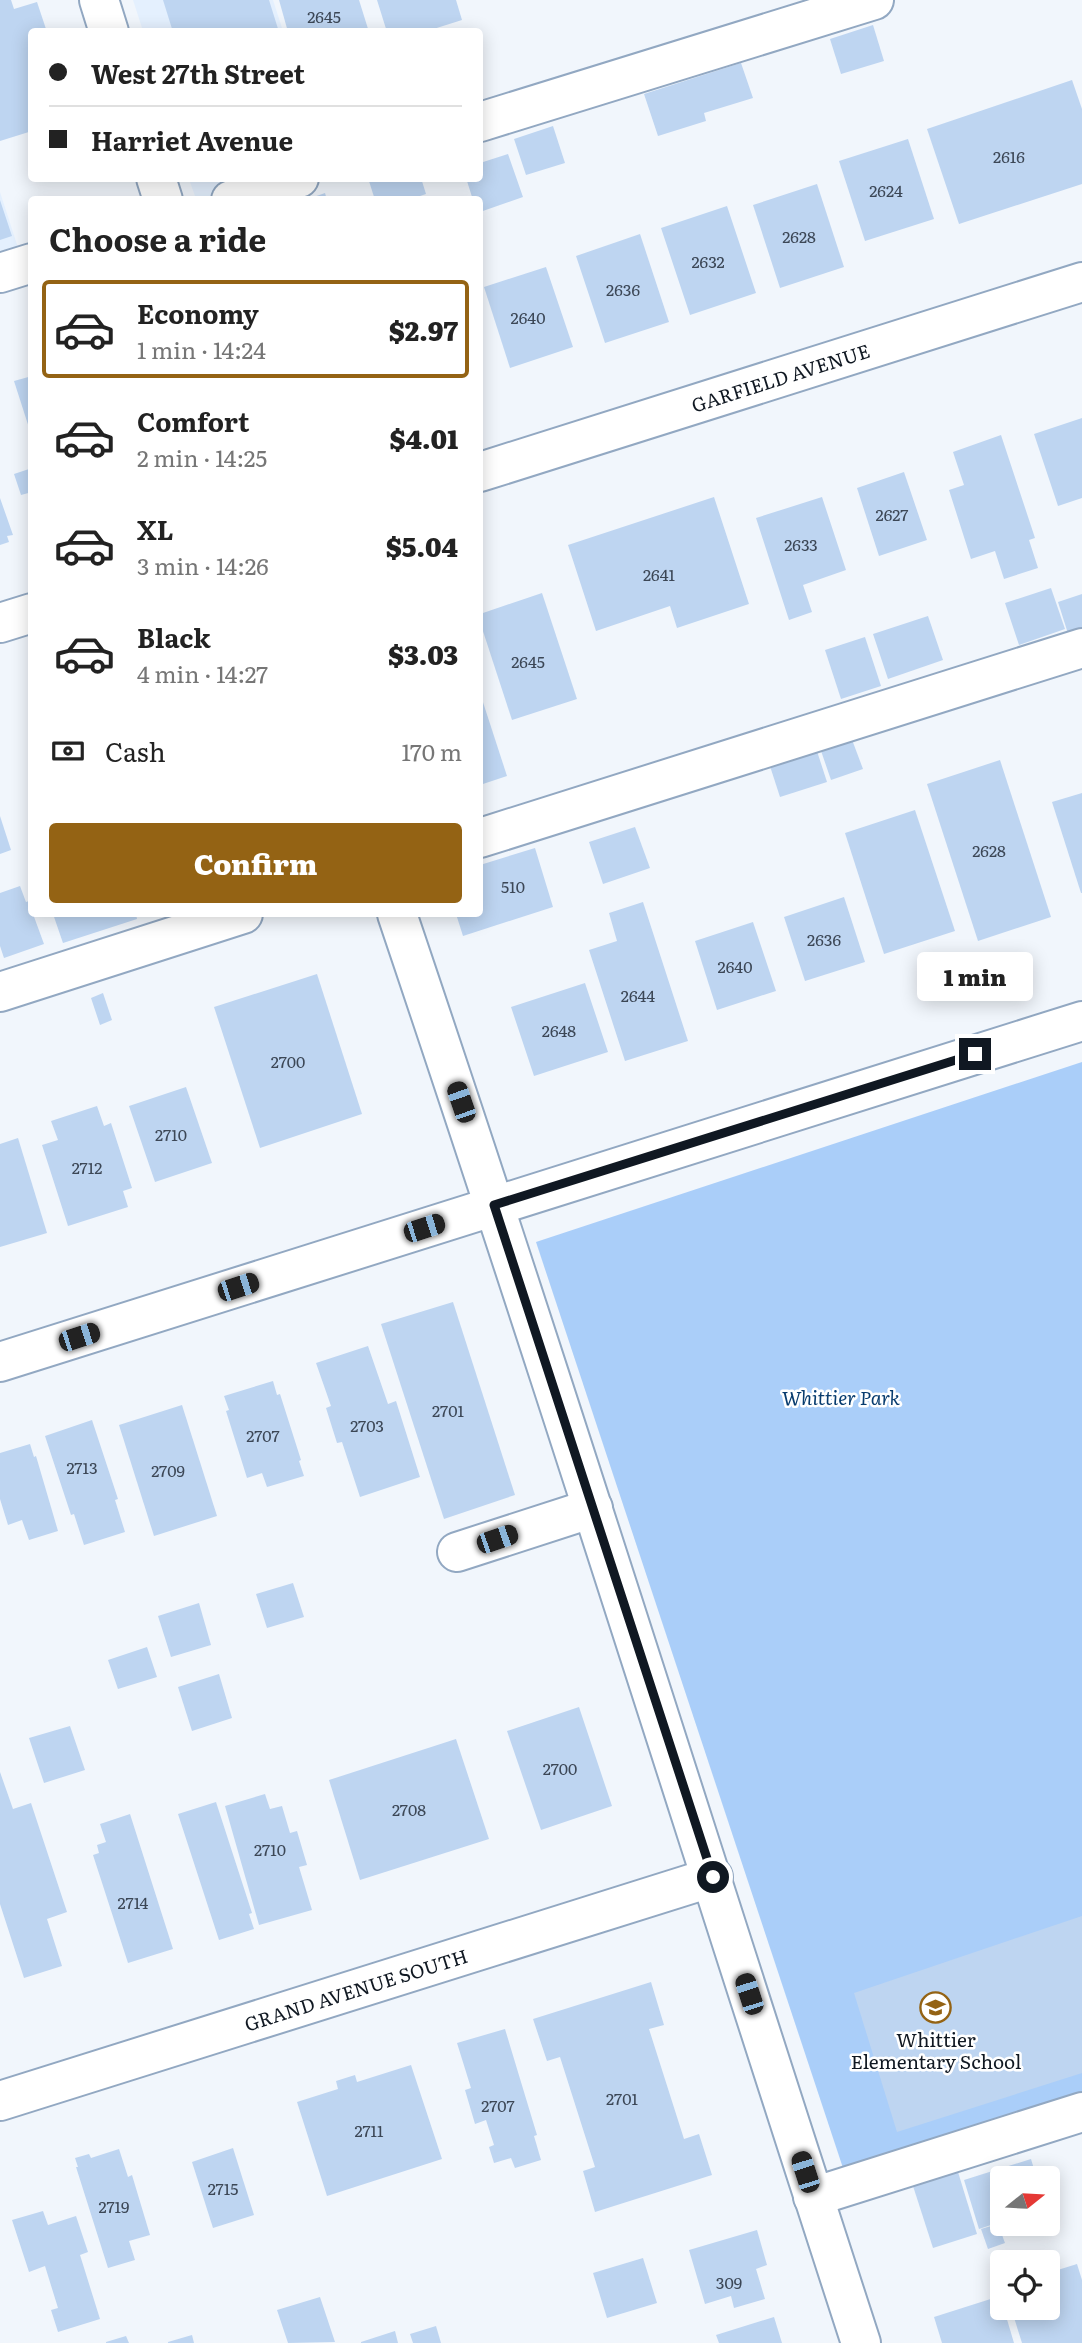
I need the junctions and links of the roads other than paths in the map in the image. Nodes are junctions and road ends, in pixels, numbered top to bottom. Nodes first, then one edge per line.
1 (99, 0) edge
2 (874, 0) edge
3 (108, 28) edge
4 (483, 121) edge
5 (287, 182) edge
6 (244, 196) edge
7 (28, 264) edge
8 (0, 273) edge
9 (1082, 282) edge
10 (483, 471) edge
11 (28, 614) edge
12 (0, 622) edge
13 (1082, 648) edge
14 (483, 837) edge
15 (234, 917) edge
16 (398, 917) edge
17 (0, 992) edge
18 (1082, 1021) edge
19 (494, 1205) junction
20 (0, 1363) edge
21 (593, 1507) junction
22 (457, 1552) dead end
23 (713, 1877) junction
24 (0, 2101) edge
25 (1082, 2112) edge
26 (813, 2197) junction
27 (861, 2343) edge

1 - 3 street
2 - 4 street
5 - 6 street
7 - 8 street
9 - 10 street, GARFIELD AVENUE
11 - 12 street
13 - 14 street
15 - 17 street
16 - 19 street
18 - 19 street
19 - 20 street
19 - 21 street
21 - 22 street
21 - 23 street
23 - 24 street, GRAND AVENUE SOUTH
23 - 26 street
25 - 26 street
26 - 27 street

